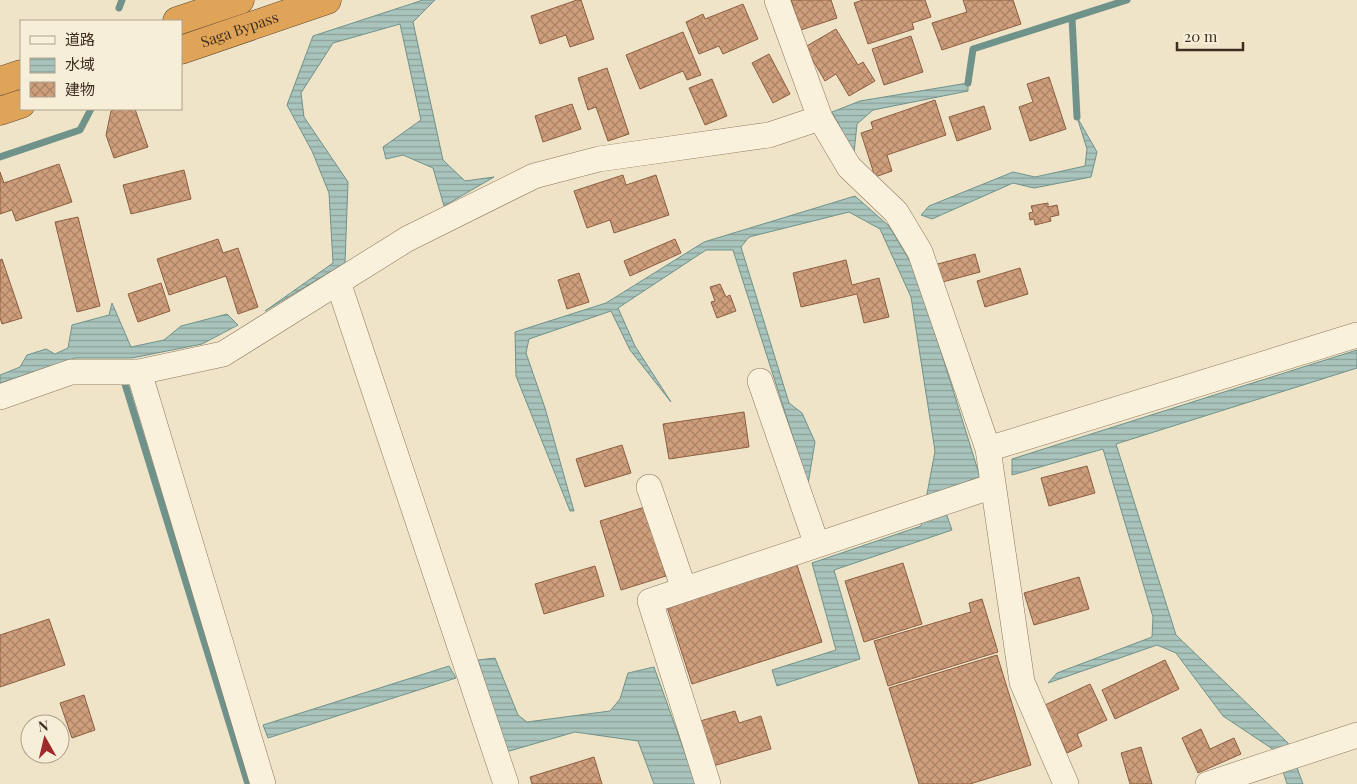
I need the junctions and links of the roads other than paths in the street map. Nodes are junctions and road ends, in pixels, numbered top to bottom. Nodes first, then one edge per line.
1 (240, 0) edge
2 (327, 0) edge
3 (777, 0) edge
4 (180, 20) edge
5 (182, 50) edge
6 (20, 74) edge
7 (0, 81) edge
8 (20, 104) edge
9 (0, 111) edge
10 (820, 118) junction
11 (338, 282) junction
12 (1357, 335) edge
13 (139, 372) junction
14 (760, 381) dead end
15 (0, 397) edge
16 (988, 449) junction
17 (993, 486) junction
18 (650, 487) dead end
19 (817, 545) junction
20 (684, 589) junction
21 (1357, 735) edge
22 (263, 784) edge
23 (506, 784) edge
24 (708, 784) edge
25 (1066, 784) edge
26 (1208, 784) edge

1 - 4 highway, Saga Bypass
2 - 5 highway, Saga Bypass
3 - 10 street
6 - 7 highway
8 - 9 highway
10 - 11 street
10 - 16 street
11 - 13 street
11 - 23 street
12 - 16 street
13 - 15 street
13 - 22 street
14 - 19 street
16 - 17 street
17 - 19 street
17 - 25 street
18 - 20 street
19 - 20 street
20 - 24 street
21 - 26 street

